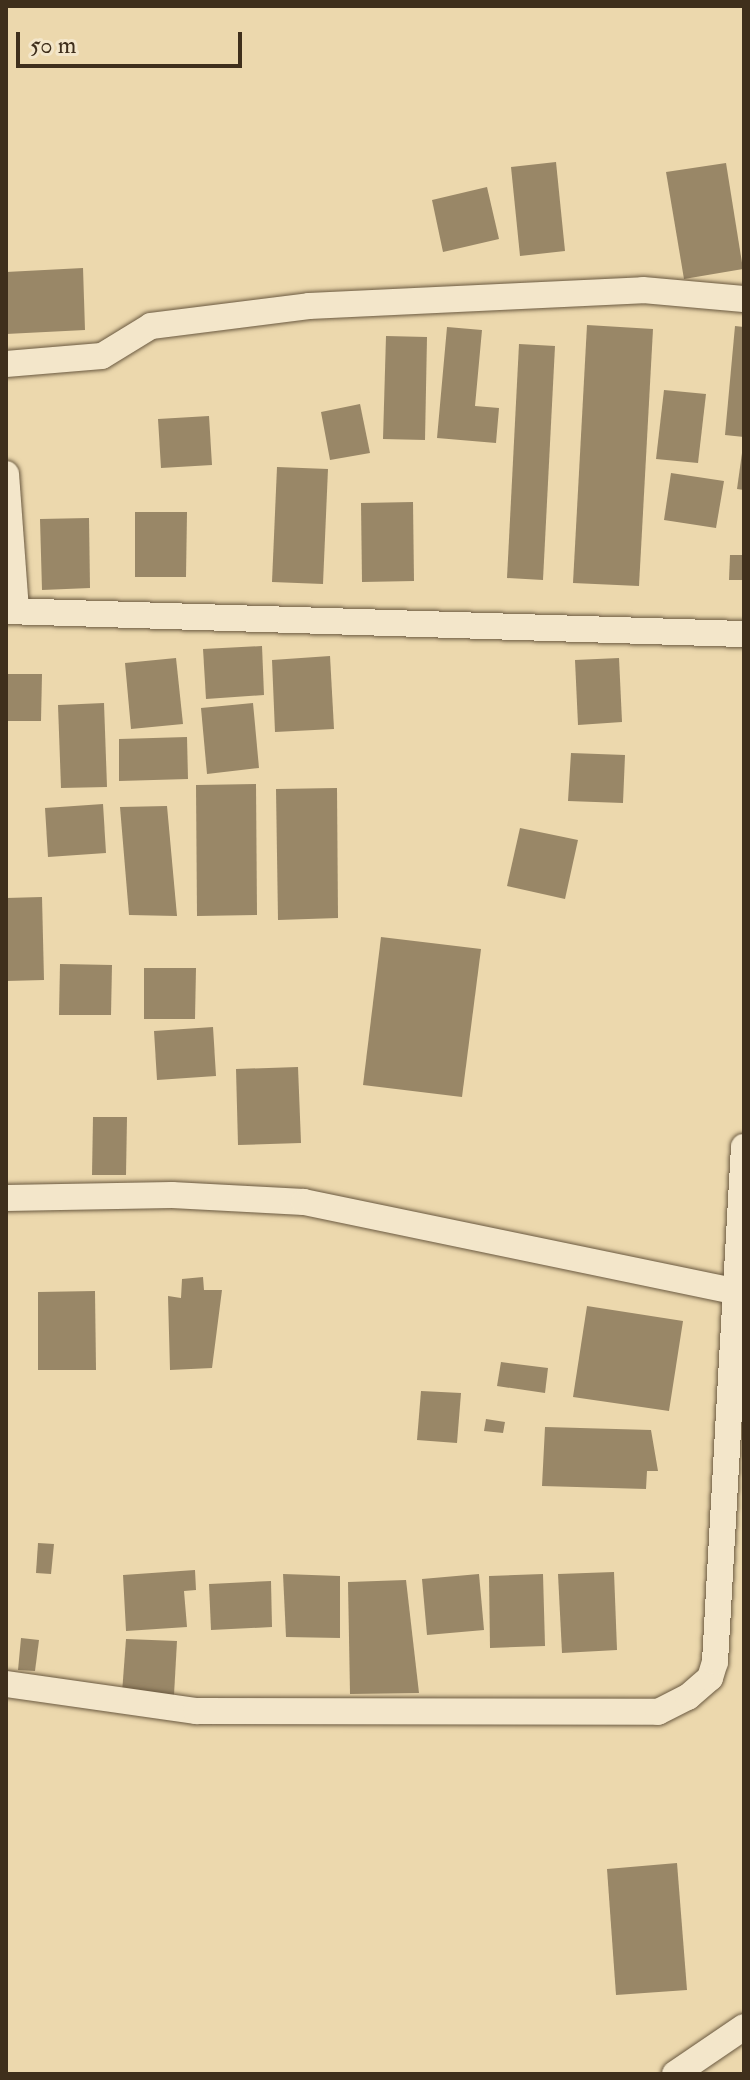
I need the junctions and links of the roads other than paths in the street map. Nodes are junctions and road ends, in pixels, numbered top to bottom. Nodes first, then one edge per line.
1 (744, 299) edge
2 (6, 364) edge
3 (6, 474) edge
4 (11, 611) edge
5 (744, 634) edge
6 (744, 1147) edge
7 (6, 1198) edge
8 (738, 1292) edge
9 (6, 1684) edge
10 (744, 2027) edge
11 (675, 2074) edge

1 - 2 street
3 - 4 street
4 - 5 street
6 - 8 street
7 - 8 street
8 - 9 street
10 - 11 street

